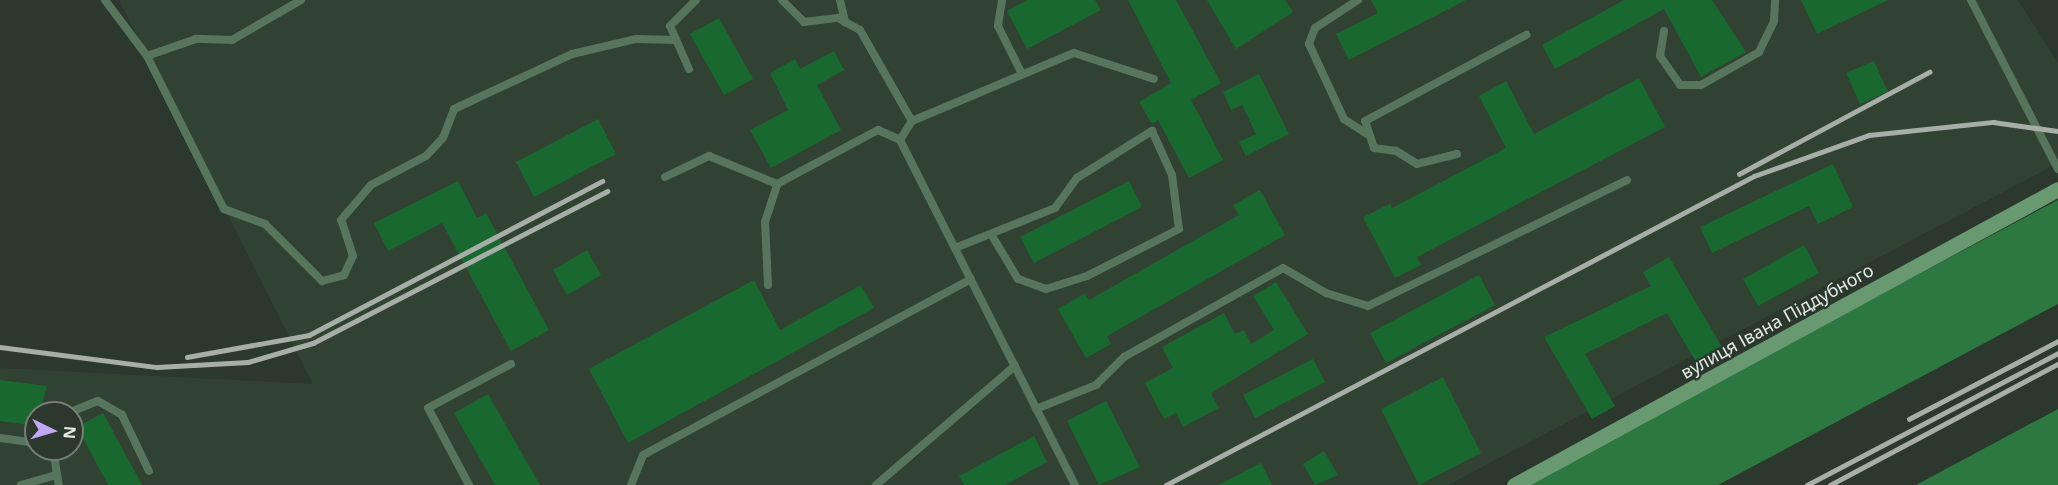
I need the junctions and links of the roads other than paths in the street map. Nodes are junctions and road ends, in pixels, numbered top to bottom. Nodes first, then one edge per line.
1 (105, 0) edge
2 (301, 0) edge
3 (696, 0) edge
4 (782, 0) edge
5 (840, 0) edge
6 (1002, 0) edge
7 (1358, 0) edge
8 (1775, 0) edge
9 (1971, 0) edge
10 (846, 22) junction
11 (1664, 32) dead end
12 (1526, 34) dead end
13 (676, 40) junction
14 (147, 56) junction
15 (689, 69) dead end
16 (1022, 74) junction
17 (1154, 79) dead end
18 (912, 121) junction
19 (1369, 136) junction
20 (900, 140) junction
21 (1457, 154) dead end
22 (2058, 169) edge
23 (665, 177) dead end
24 (1627, 180) dead end
25 (777, 184) junction
26 (2058, 189) edge
27 (991, 234) junction
28 (955, 248) junction
29 (970, 279) junction
30 (768, 285) dead end
31 (511, 364) dead end
32 (1015, 366) junction
33 (84, 407) edge
34 (1036, 409) junction
35 (0, 438) edge
36 (24, 441) edge
37 (54, 461) edge
38 (149, 471) dead end
39 (56, 475) junction
40 (21, 485) edge
41 (59, 485) edge
42 (469, 485) edge
43 (631, 485) edge
44 (876, 485) edge
45 (1075, 485) edge
46 (1514, 485) edge

1 - 14 lane
2 - 14 lane
3 - 13 lane
4 - 10 lane
5 - 10 lane
6 - 16 lane
7 - 19 lane
8 - 11 lane
9 - 22 lane
10 - 18 lane
12 - 19 lane
13 - 14 lane
13 - 15 lane
16 - 17 lane
16 - 18 lane
18 - 20 lane
19 - 21 lane
20 - 25 lane
20 - 28 lane
23 - 25 lane
24 - 34 lane
25 - 30 lane
26 - 46 street, вулиця Івана Піддубного
27 - 27 lane
27 - 28 lane
28 - 29 lane
29 - 32 lane
29 - 43 lane
31 - 42 lane
32 - 34 lane
32 - 44 lane
33 - 38 lane
34 - 45 lane
35 - 36 lane
37 - 39 lane
39 - 40 lane
39 - 41 lane

